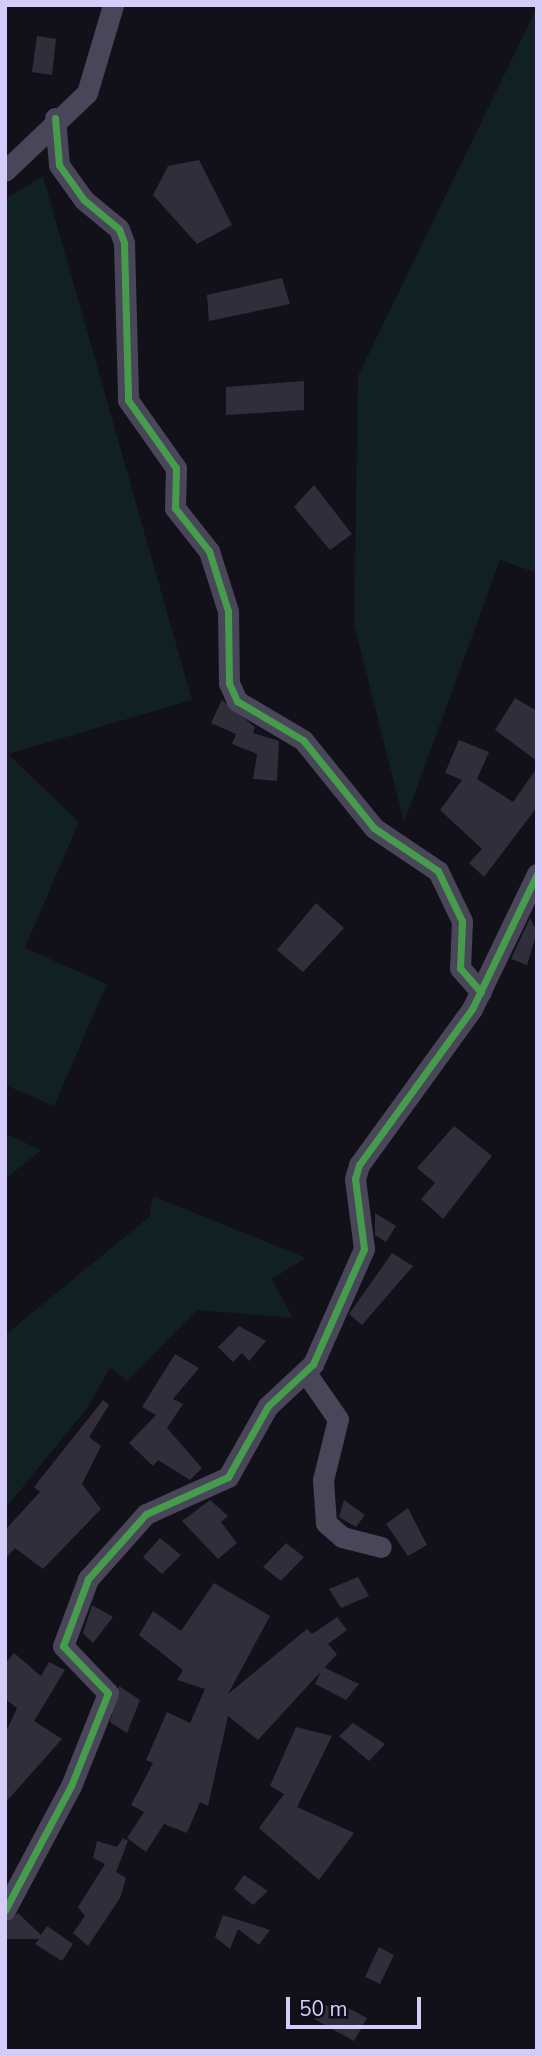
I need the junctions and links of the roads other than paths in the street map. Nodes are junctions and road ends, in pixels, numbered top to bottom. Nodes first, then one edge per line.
1 (113, 5) edge
2 (55, 118) junction
3 (5, 171) edge
4 (537, 874) edge
5 (481, 992) junction
6 (306, 1373) junction
7 (381, 1547) dead end
8 (5, 1910) edge

1 - 2 street
2 - 3 street
2 - 5 street
4 - 5 street
5 - 6 street
6 - 7 street
6 - 8 street

